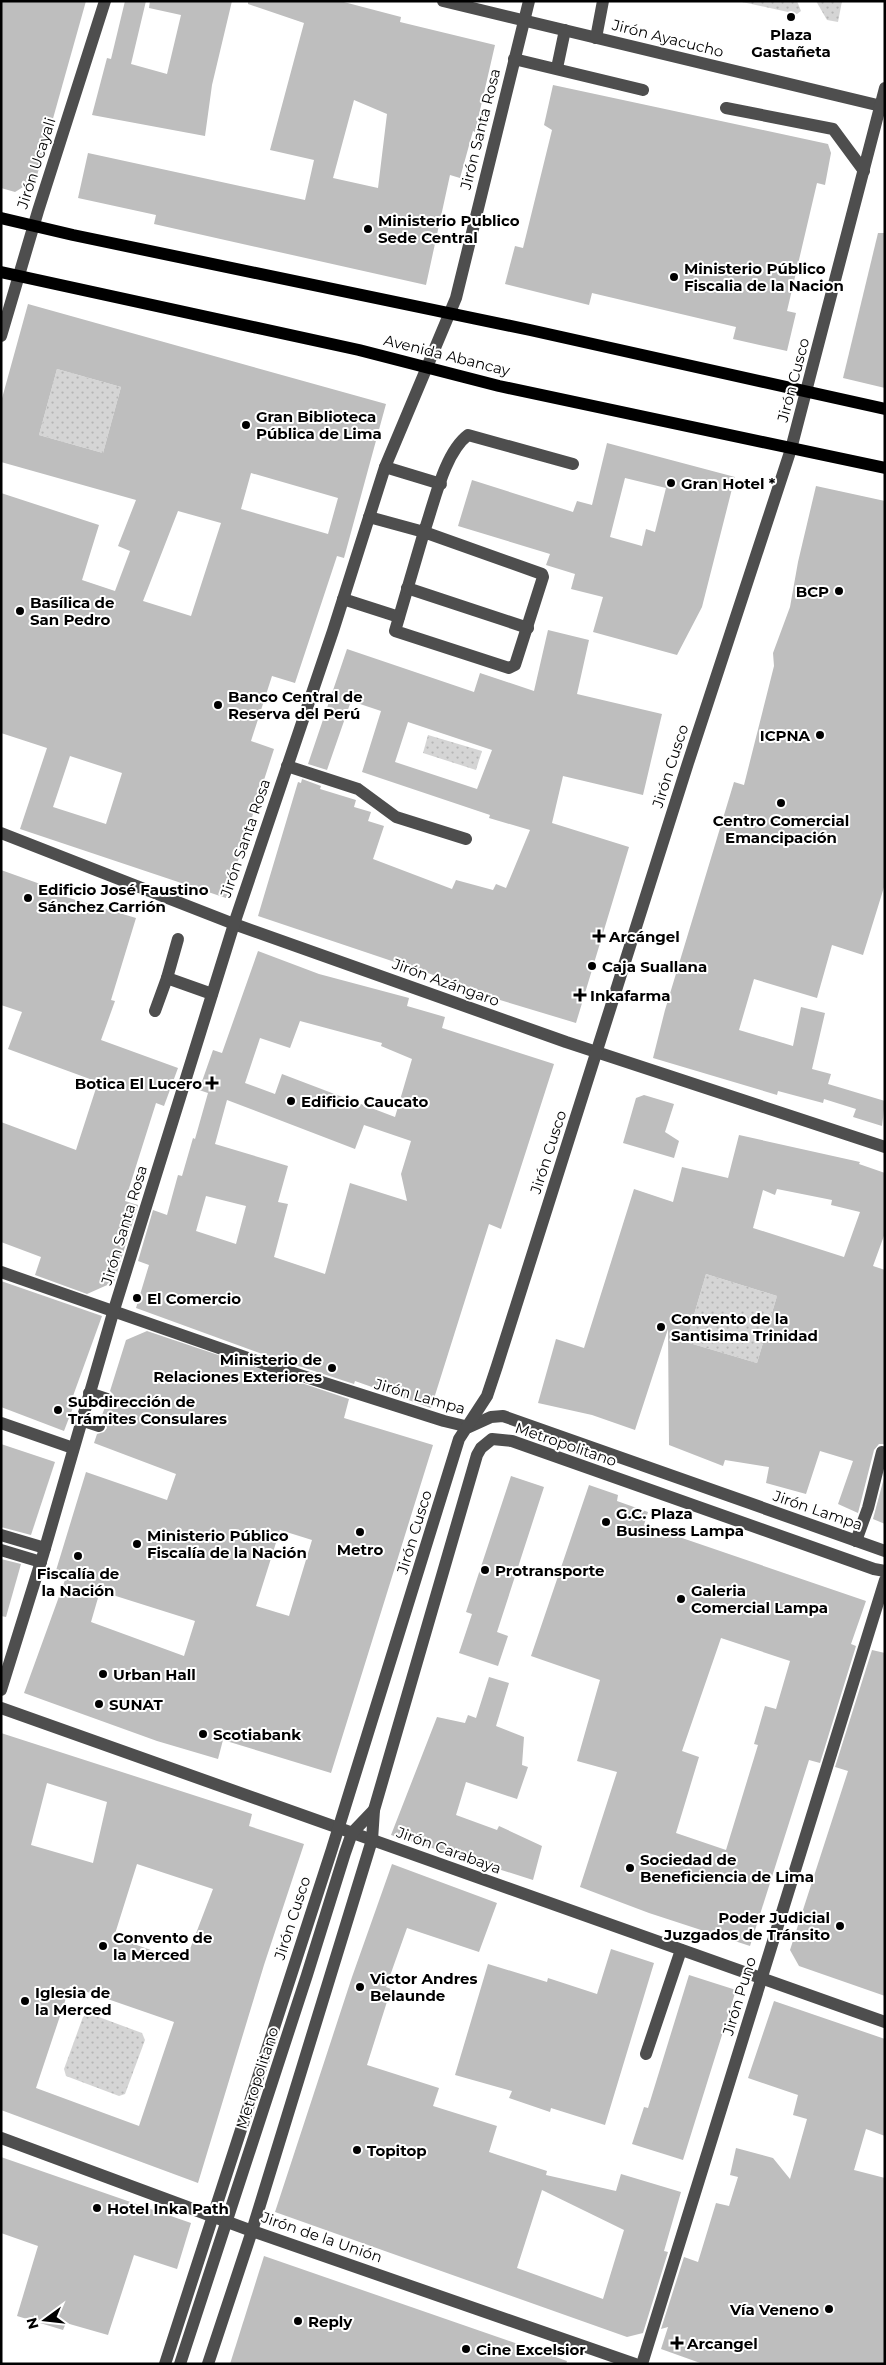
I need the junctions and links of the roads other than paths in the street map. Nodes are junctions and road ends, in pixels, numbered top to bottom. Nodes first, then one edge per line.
1 (104, 1) edge
2 (443, 1) edge
3 (529, 1) edge
4 (603, 1) edge
5 (523, 22) junction
6 (565, 30) junction
7 (596, 38) junction
8 (514, 59) junction
9 (557, 68) junction
10 (885, 88) edge
11 (643, 90) dead end
12 (882, 106) edge
13 (726, 108) dead end
14 (864, 172) junction
15 (1, 218) edge
16 (34, 226) junction
17 (1, 272) edge
18 (20, 277) junction
19 (450, 314) junction
20 (1, 336) edge
21 (426, 368) junction
22 (806, 392) junction
23 (885, 409) edge
24 (791, 449) junction
25 (573, 464) dead end
26 (385, 467) junction
27 (885, 468) edge
28 (441, 484) junction
29 (369, 517) junction
30 (424, 532) junction
31 (407, 588) junction
32 (342, 599) junction
33 (398, 617) junction
34 (528, 628) junction
35 (287, 766) junction
36 (1, 833) edge
37 (466, 839) dead end
38 (234, 924) junction
39 (178, 940) dead end
40 (167, 978) junction
41 (212, 994) junction
42 (155, 1011) dead end
43 (598, 1053) junction
44 (885, 1148) edge
45 (1, 1272) edge
46 (113, 1313) junction
47 (89, 1393) junction
48 (107, 1399) dead end
49 (81, 1420) junction
50 (1, 1422) edge
51 (99, 1426) dead end
52 (469, 1427) junction
53 (73, 1448) junction
54 (882, 1452) dead end
55 (1, 1535) edge
56 (856, 1541) junction
57 (1, 1542) edge
58 (1, 1550) edge
59 (885, 1551) edge
60 (43, 1555) junction
61 (885, 1571) edge
62 (885, 1580) edge
63 (1, 1690) edge
64 (1, 1708) edge
65 (374, 1810) junction
66 (338, 1828) junction
67 (352, 1832) junction
68 (372, 1840) junction
69 (681, 1950) junction
70 (761, 1978) junction
71 (885, 2022) edge
72 (646, 2054) dead end
73 (1, 2138) edge
74 (213, 2215) junction
75 (227, 2220) junction
76 (252, 2231) junction
77 (165, 2364) edge
78 (180, 2364) edge
79 (208, 2364) edge
80 (634, 2364) edge
81 (642, 2364) edge

1 - 16 street, Jirón Ucayali
2 - 5 street, Jirón Ayacucho
3 - 5 street, Jirón Santa Rosa
4 - 7 street
5 - 6 street, Jirón Ayacucho
5 - 8 street, Jirón Santa Rosa
6 - 7 street, Jirón Ayacucho
6 - 9 street
7 - 12 street, Jirón Ayacucho
8 - 9 street
8 - 19 street, Jirón Santa Rosa
9 - 11 street
10 - 12 street, Jirón Cusco
12 - 14 street, Jirón Cusco
13 - 14 street
14 - 22 street, Jirón Cusco
15 - 16 main road
16 - 18 street, Jirón Ucayali
16 - 19 main road
17 - 18 main road, Avenida Abancay
18 - 20 street, Jirón Ucayali
18 - 21 main road, Avenida Abancay
19 - 21 street, Jirón Santa Rosa
19 - 22 main road
21 - 24 main road, Avenida Abancay
21 - 26 street, Jirón Santa Rosa
22 - 23 main road
22 - 24 street, Jirón Cusco
24 - 27 main road, Avenida Abancay
24 - 43 street, Jirón Cusco
25 - 28 street
26 - 28 street
26 - 29 street, Jirón Santa Rosa
28 - 30 street
29 - 30 street
29 - 32 street, Jirón Santa Rosa
30 - 31 street
30 - 34 street
31 - 33 street
31 - 34 street
32 - 33 street
32 - 35 street, Jirón Santa Rosa
33 - 34 street
35 - 37 street
35 - 38 street, Jirón Santa Rosa
36 - 38 street, Jirón Azángaro
38 - 41 street, Jirón Santa Rosa
38 - 43 street, Jirón Azángaro
39 - 40 street
40 - 41 street
40 - 42 street
41 - 46 street, Jirón Santa Rosa
43 - 44 street, Jirón Azángaro
43 - 52 street, Jirón Cusco
45 - 46 street, Jirón Lampa
46 - 47 street, Jirón Santa Rosa
46 - 52 street, Jirón Lampa
47 - 48 street
47 - 49 street, Jirón Santa Rosa
49 - 51 street
49 - 53 street, Jirón Santa Rosa
50 - 53 street
52 - 56 street, Jirón Lampa
52 - 66 street, Jirón Cusco
53 - 60 street, Jirón Santa Rosa
54 - 56 street
55 - 60 street
56 - 59 street, Jirón Lampa
57 - 60 street
58 - 60 street
60 - 63 street, Jirón Santa Rosa
61 - 65 street, Metropolitano
62 - 70 street, Jirón Puno
64 - 66 street, Jirón Carabaya
65 - 67 street, Metropolitano
65 - 68 street, Metropolitano
66 - 67 street, Jirón Carabaya
66 - 74 street, Jirón Cusco
67 - 68 street, Jirón Carabaya
67 - 75 street, Metropolitano
68 - 69 street, Jirón Carabaya
68 - 76 street, Metropolitano
69 - 70 street, Jirón Carabaya
69 - 72 street
70 - 71 street, Jirón Carabaya
70 - 81 street, Jirón Puno
73 - 74 street, Jirón de la Unión
74 - 75 street, Jirón de la Unión
74 - 77 street, Jirón Cusco
75 - 76 street, Jirón de la Unión
75 - 78 street, Metropolitano
76 - 79 street, Metropolitano
76 - 80 street, Jirón de la Unión

